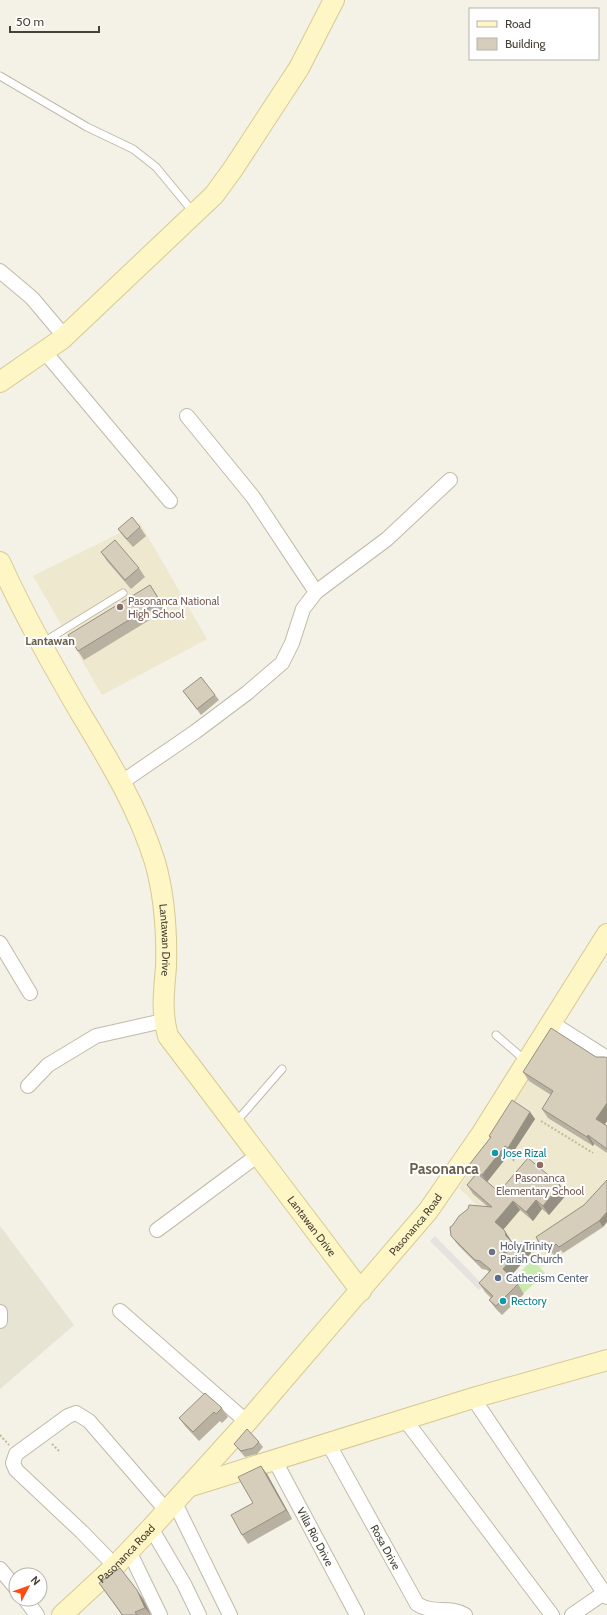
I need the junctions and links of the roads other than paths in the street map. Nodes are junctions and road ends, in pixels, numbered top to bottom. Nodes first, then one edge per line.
1 (334, 0) edge
2 (0, 76) edge
3 (194, 214) junction
4 (0, 271) edge
5 (64, 336) junction
6 (44, 351) junction
7 (0, 382) edge
8 (188, 416) dead end
9 (450, 480) dead end
10 (170, 501) dead end
11 (1, 565) edge
12 (123, 592) dead end
13 (316, 592) junction
14 (41, 644) junction
15 (122, 782) junction
16 (607, 934) edge
17 (0, 943) edge
18 (30, 993) dead end
19 (164, 1020) junction
20 (550, 1022) junction
21 (496, 1035) dead end
22 (607, 1058) edge
23 (526, 1061) junction
24 (282, 1069) dead end
25 (28, 1086) dead end
26 (235, 1123) junction
27 (258, 1155) junction
28 (157, 1230) dead end
29 (361, 1291) junction
30 (120, 1311) dead end
31 (0, 1312) edge
32 (0, 1320) edge
33 (607, 1360) edge
34 (473, 1398) junction
35 (406, 1421) junction
36 (247, 1422) junction
37 (328, 1443) junction
38 (274, 1459) junction
39 (175, 1500) junction
40 (151, 1528) junction
41 (129, 1551) junction
42 (115, 1566) junction
43 (0, 1569) edge
44 (8, 1578) edge
45 (605, 1595) edge
46 (30, 1607) edge
47 (37, 1615) edge
48 (62, 1615) edge
49 (160, 1615) edge
50 (199, 1615) edge
51 (230, 1615) edge
52 (357, 1615) edge
53 (465, 1615) edge
54 (552, 1615) edge
55 (572, 1615) edge

1 - 3 street
2 - 3 lane
3 - 5 street
4 - 5 street
5 - 6 street
6 - 7 street
6 - 10 street
8 - 13 street
9 - 13 street
11 - 14 street, Lantawan Drive
12 - 14 lane
13 - 15 street
14 - 15 street, Lantawan Drive
15 - 19 street, Lantawan Drive
16 - 20 street, Pasonanca Road
17 - 18 street
19 - 25 street
19 - 26 street, Lantawan Drive
20 - 22 street
20 - 23 street, Pasonanca Road
21 - 23 lane
23 - 29 street, Pasonanca Road
24 - 26 lane
26 - 27 street, Lantawan Drive
27 - 28 street
27 - 29 street, Lantawan Drive
29 - 36 street, Pasonanca Road
30 - 36 street
31 - 32 street
33 - 34 street
34 - 35 street
34 - 45 street
35 - 37 street
35 - 54 street
36 - 39 street, Pasonanca Road
37 - 38 street
37 - 53 street, Rosa Drive
38 - 39 street
38 - 52 street, Villa Rio Drive
39 - 40 street, Pasonanca Road
39 - 42 street
39 - 51 street
40 - 41 street, Pasonanca Road
40 - 50 street
41 - 42 street, Pasonanca Road
41 - 49 street
42 - 48 street, Pasonanca Road
43 - 44 street
45 - 55 street
46 - 47 street

